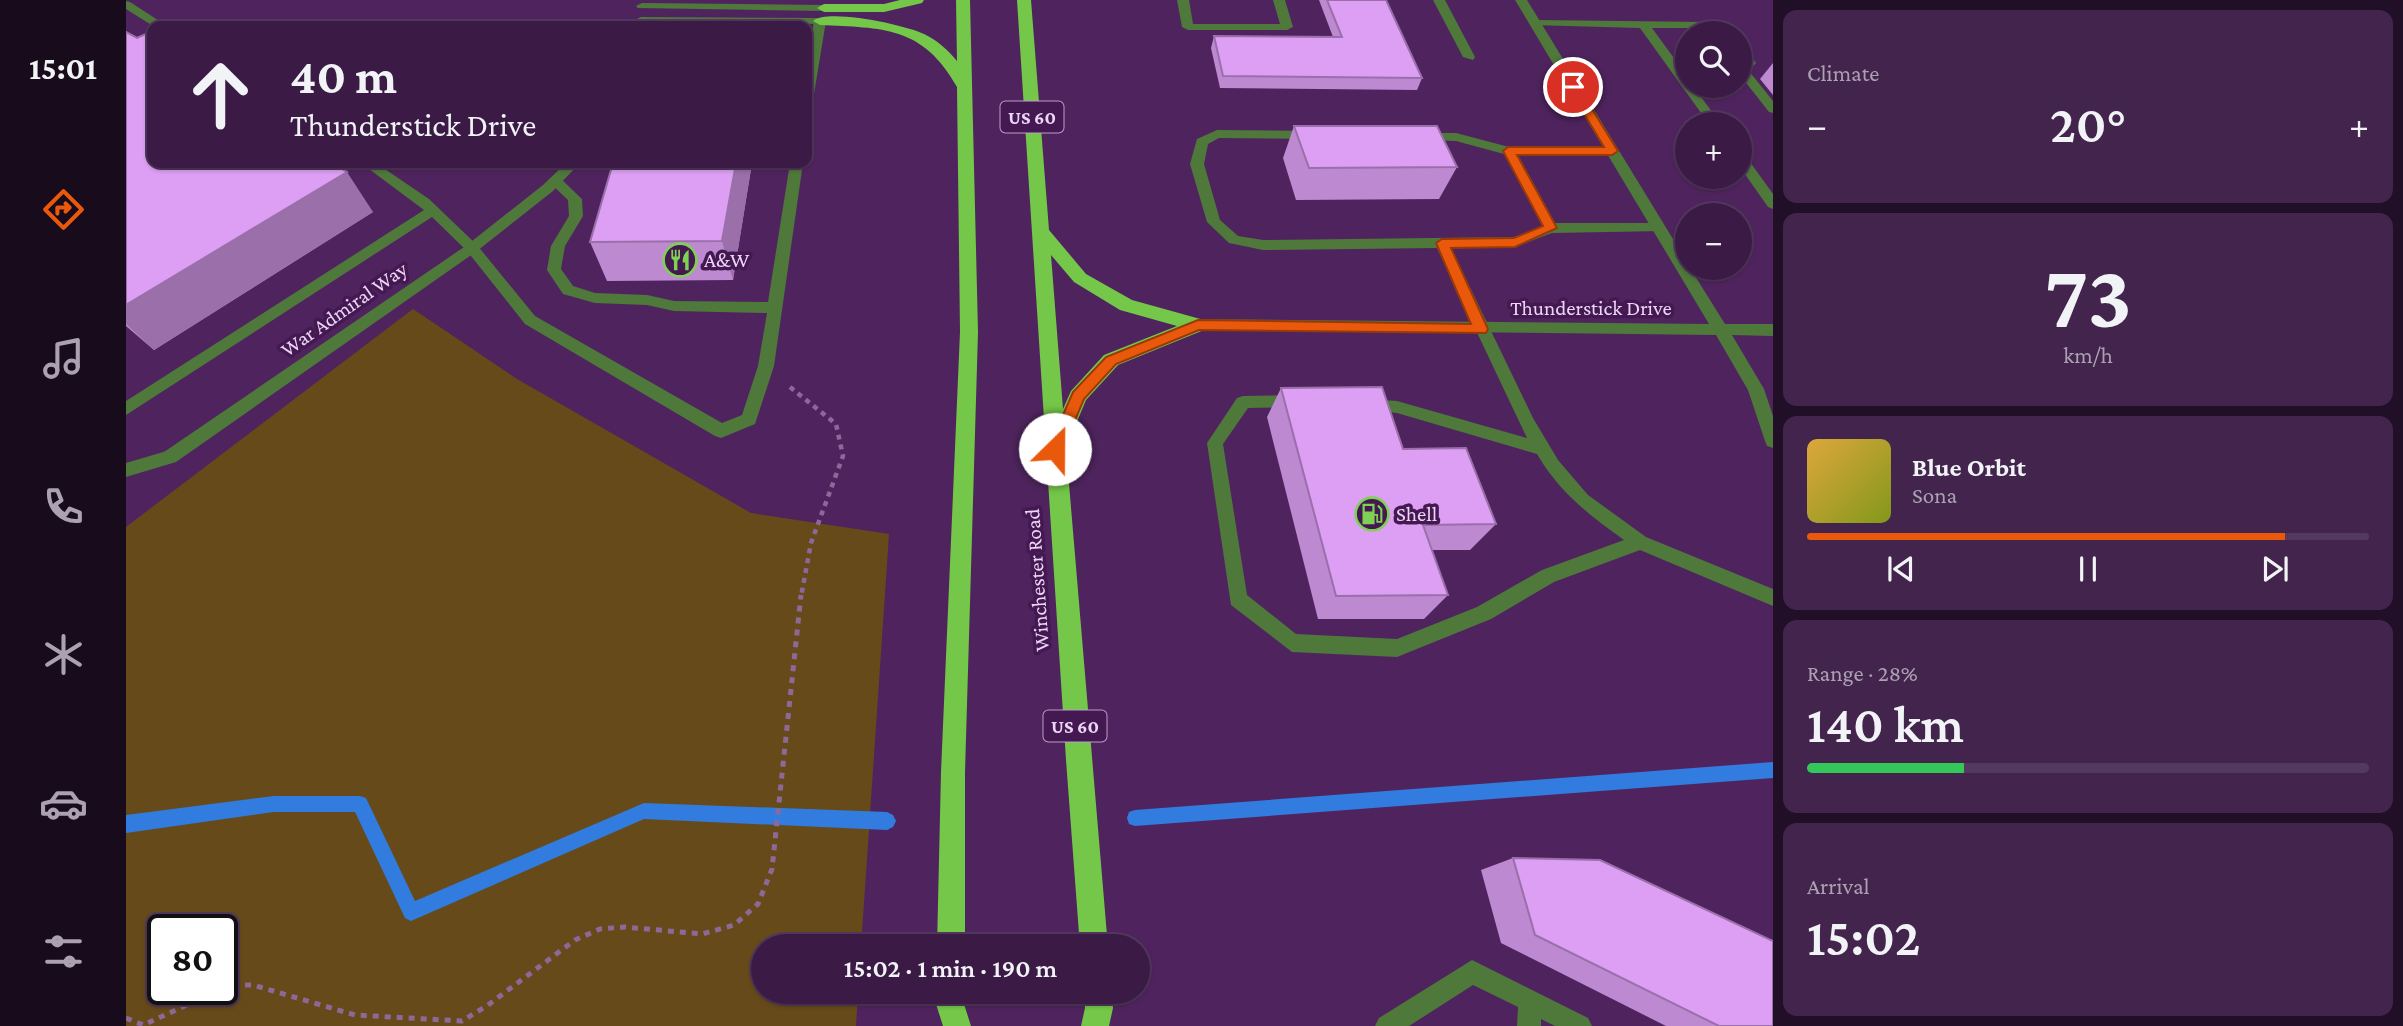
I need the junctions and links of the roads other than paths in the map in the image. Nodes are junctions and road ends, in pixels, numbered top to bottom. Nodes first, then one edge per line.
1 (917, 0) edge
2 (963, 0) edge
3 (1024, 0) edge
4 (1182, 0) edge
5 (1279, 0) edge
6 (1439, 0) edge
7 (1521, 0) edge
8 (642, 3) edge
9 (126, 4) edge
10 (822, 15) junction
11 (153, 21) edge
12 (640, 21) edge
13 (686, 21) edge
14 (1535, 23) junction
15 (1643, 24) junction
16 (1675, 25) edge
17 (812, 55) edge
18 (1469, 57) dead end
19 (1675, 68) edge
20 (1752, 82) edge
21 (965, 89) junction
22 (1773, 109) edge
23 (1323, 135) edge
24 (1403, 136) edge
25 (1508, 151) junction
26 (1612, 151) junction
27 (374, 168) edge
28 (568, 168) edge
29 (796, 168) edge
30 (1752, 175) edge
31 (555, 181) junction
32 (1773, 204) edge
33 (433, 210) junction
34 (1551, 228) junction
35 (1658, 228) junction
36 (1039, 230) junction
37 (1442, 243) junction
38 (472, 248) junction
39 (775, 308) junction
40 (1198, 325) junction
41 (1481, 329) junction
42 (1720, 329) junction
43 (1773, 330) edge
44 (1312, 401) edge
45 (1349, 403) edge
46 (126, 409) edge
47 (1773, 441) edge
48 (1055, 449) junction
49 (1543, 449) junction
50 (126, 470) edge
51 (1640, 542) junction
52 (1773, 598) edge
53 (951, 934) edge
54 (1093, 934) edge
55 (1530, 1001) junction
56 (950, 1004) edge
57 (1099, 1004) edge
58 (957, 1026) edge
59 (1095, 1026) edge
60 (1387, 1026) edge
61 (1529, 1026) edge
62 (1580, 1026) edge

1 - 10 highway
2 - 21 highway
3 - 36 highway, Winchester Road / US 60
4 - 5 street
6 - 18 street
7 - 14 street
8 - 10 street
8 - 12 street
9 - 11 street
10 - 13 street
10 - 17 street
10 - 21 highway
14 - 15 street
14 - 26 street
15 - 16 street
15 - 19 street
20 - 22 street
21 - 53 highway
23 - 37 street
24 - 25 street
25 - 26 street
25 - 34 street
26 - 35 street
27 - 33 street
28 - 31 street, War Admiral Way
29 - 39 street
30 - 32 street
31 - 38 street, War Admiral Way
31 - 39 street
33 - 38 street
33 - 46 street
34 - 35 street
34 - 37 street
35 - 42 street
36 - 40 highway
36 - 48 highway, Winchester Road / US 60
37 - 41 street
38 - 39 street
38 - 50 street, War Admiral Way
40 - 41 street, Thunderstick Drive
40 - 48 highway
41 - 42 street, Thunderstick Drive
41 - 49 street
42 - 43 street, Thunderstick Drive
42 - 47 street
44 - 51 street
45 - 49 street
48 - 54 highway, Winchester Road / US 60
49 - 51 street
51 - 52 street
55 - 60 street
55 - 61 street
55 - 62 street
56 - 58 highway
57 - 59 highway

